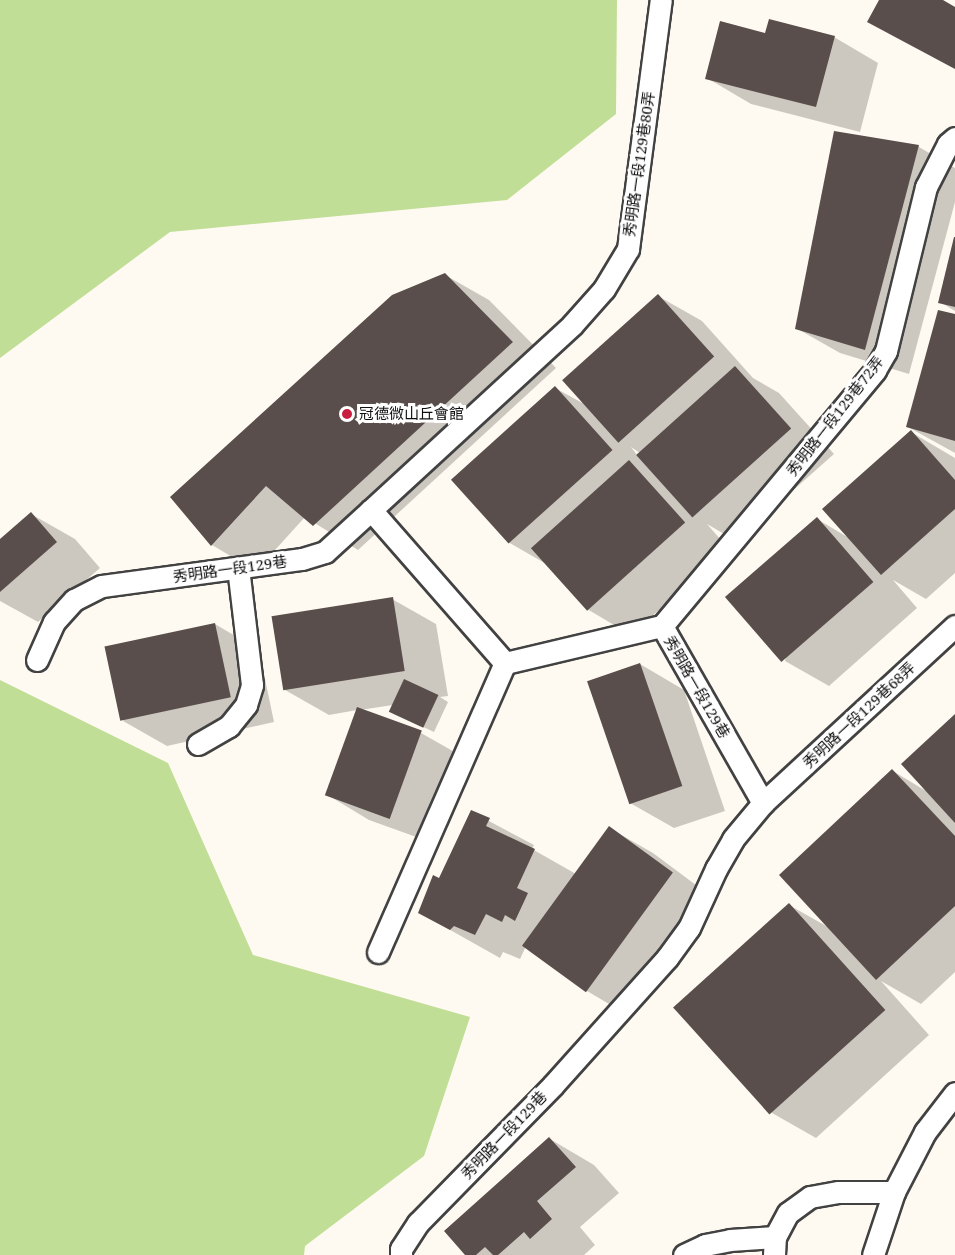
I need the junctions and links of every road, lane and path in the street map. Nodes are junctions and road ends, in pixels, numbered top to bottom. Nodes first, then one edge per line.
1 (661, 0) edge
2 (955, 138) edge
3 (370, 510) junction
4 (238, 568) junction
5 (662, 626) junction
6 (955, 626) edge
7 (37, 660) dead end
8 (505, 663) junction
9 (198, 744) dead end
10 (764, 803) junction
11 (378, 952) dead end
12 (955, 1093) edge
13 (894, 1192) junction
14 (774, 1246) edge
15 (401, 1255) edge
16 (684, 1255) edge
17 (873, 1255) edge

1 - 3 lane, 秀明路一段129巷80弄
2 - 5 lane, 秀明路一段129巷72弄
3 - 4 lane, 秀明路一段129巷
3 - 8 lane
4 - 7 lane, 秀明路一段129巷
4 - 9 lane
5 - 8 lane, 秀明路一段129巷
5 - 10 lane, 秀明路一段129巷
6 - 10 lane, 秀明路一段129巷68弄
8 - 11 lane
10 - 15 lane, 秀明路一段129巷
12 - 13 lane
13 - 14 lane
13 - 17 lane
14 - 16 lane

